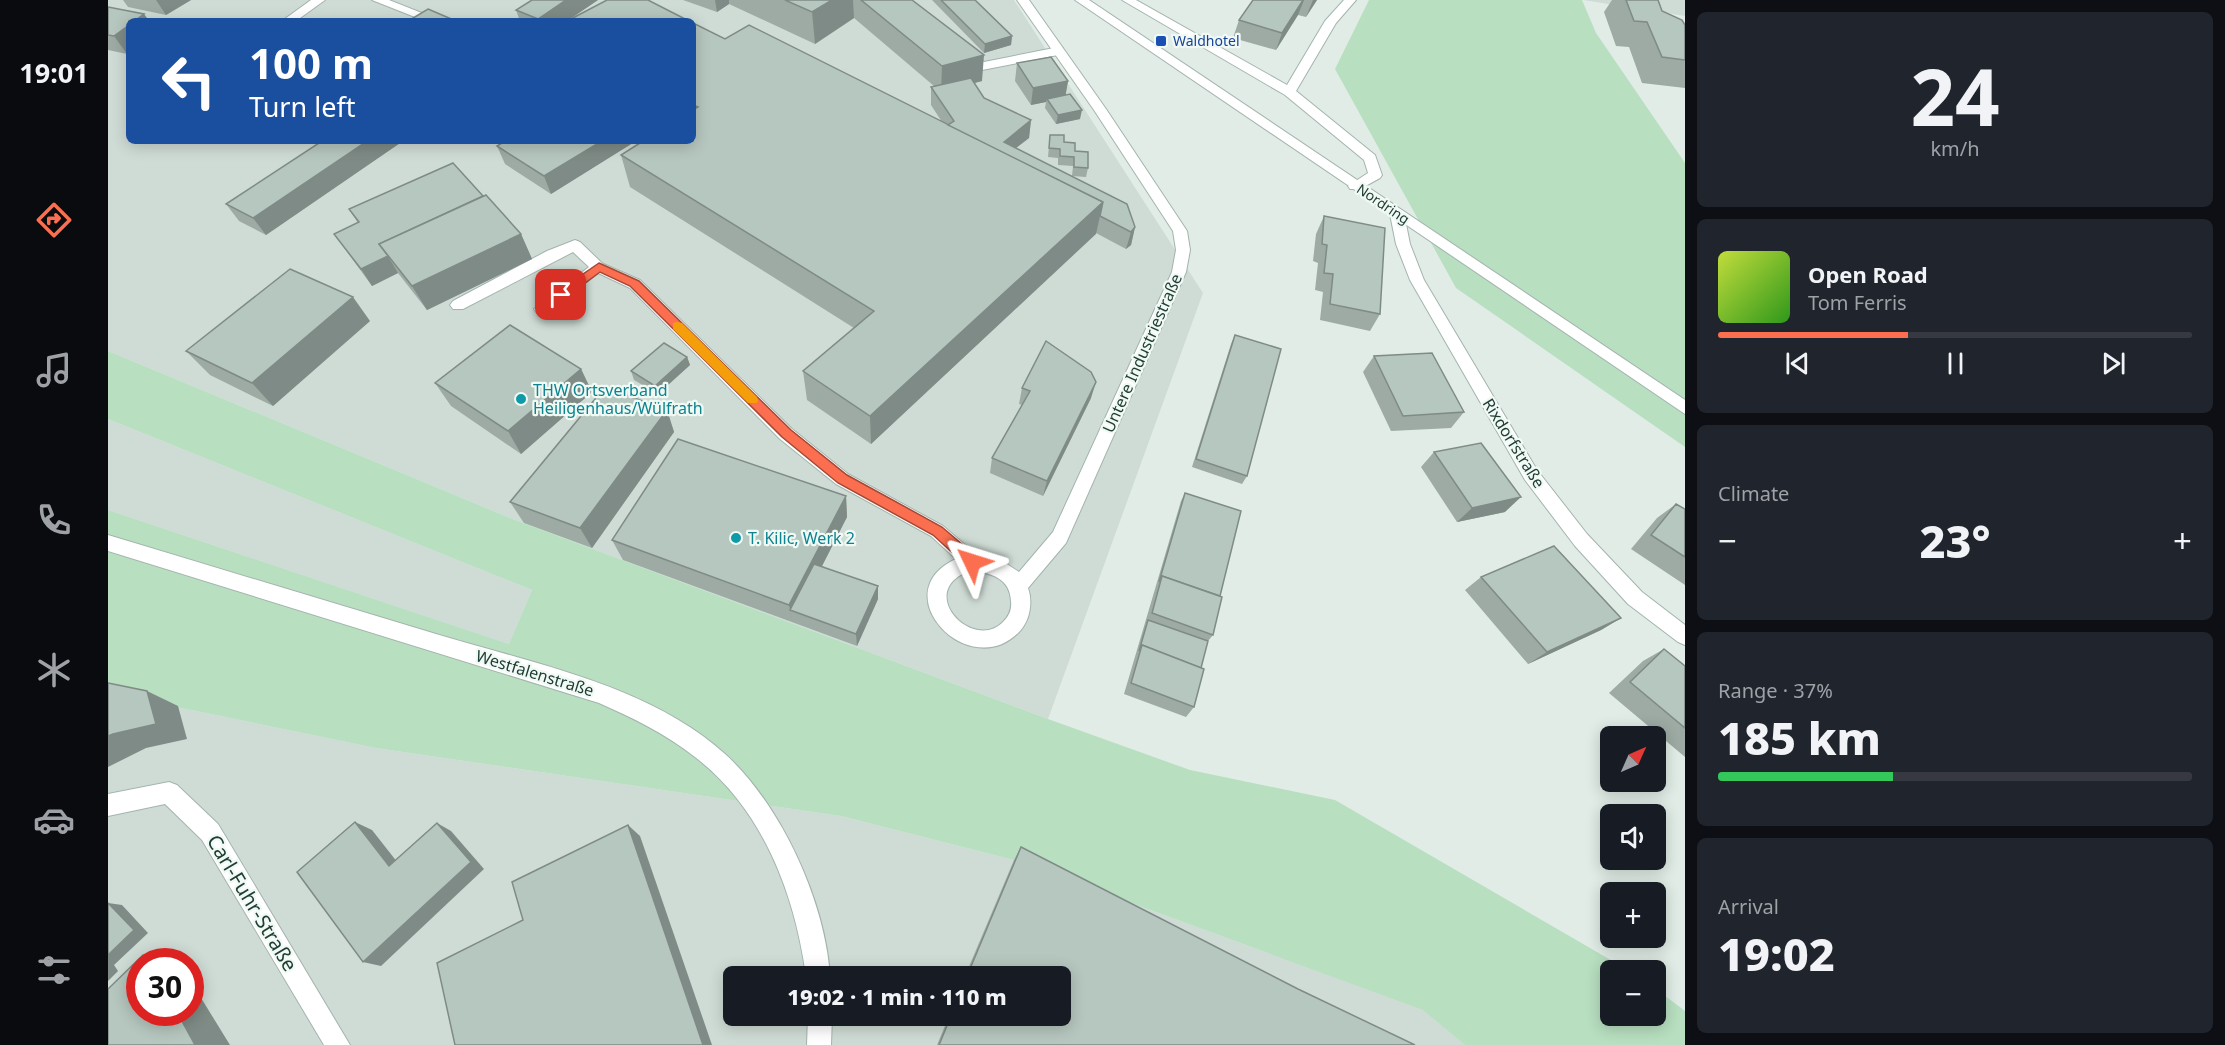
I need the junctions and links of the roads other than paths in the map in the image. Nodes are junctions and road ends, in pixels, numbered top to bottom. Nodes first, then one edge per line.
1 (319, 0) edge
2 (378, 0) edge
3 (1023, 0) edge
4 (1081, 0) edge
5 (1128, 0) edge
6 (1350, 0) edge
7 (292, 18) edge
8 (428, 18) edge
9 (955, 46) edge
10 (1059, 51) junction
11 (1289, 92) junction
12 (1355, 186) junction
13 (1397, 214) junction
14 (599, 267) junction
15 (458, 305) dead end
16 (542, 309) dead end
17 (1685, 408) edge
18 (108, 543) edge
19 (972, 562) junction
20 (1019, 585) junction
21 (1685, 636) edge
22 (108, 805) edge
23 (818, 966) edge
24 (820, 1026) edge
25 (338, 1045) edge
26 (819, 1045) edge

1 - 7 street
2 - 8 street
3 - 10 street, Untere Industriestraße
4 - 12 street, Nordring
5 - 11 street
6 - 11 street
9 - 10 street
10 - 20 street, Untere Industriestraße
11 - 12 street
12 - 13 street, Nordring
13 - 17 street, Nordring
13 - 21 street, Rixdorfstraße
14 - 15 street
14 - 16 street
14 - 19 street
18 - 23 street, Westfalenstraße
19 - 20 street
19 - 20 street
22 - 25 street, Carl-Fuhr-Straße
24 - 26 street

